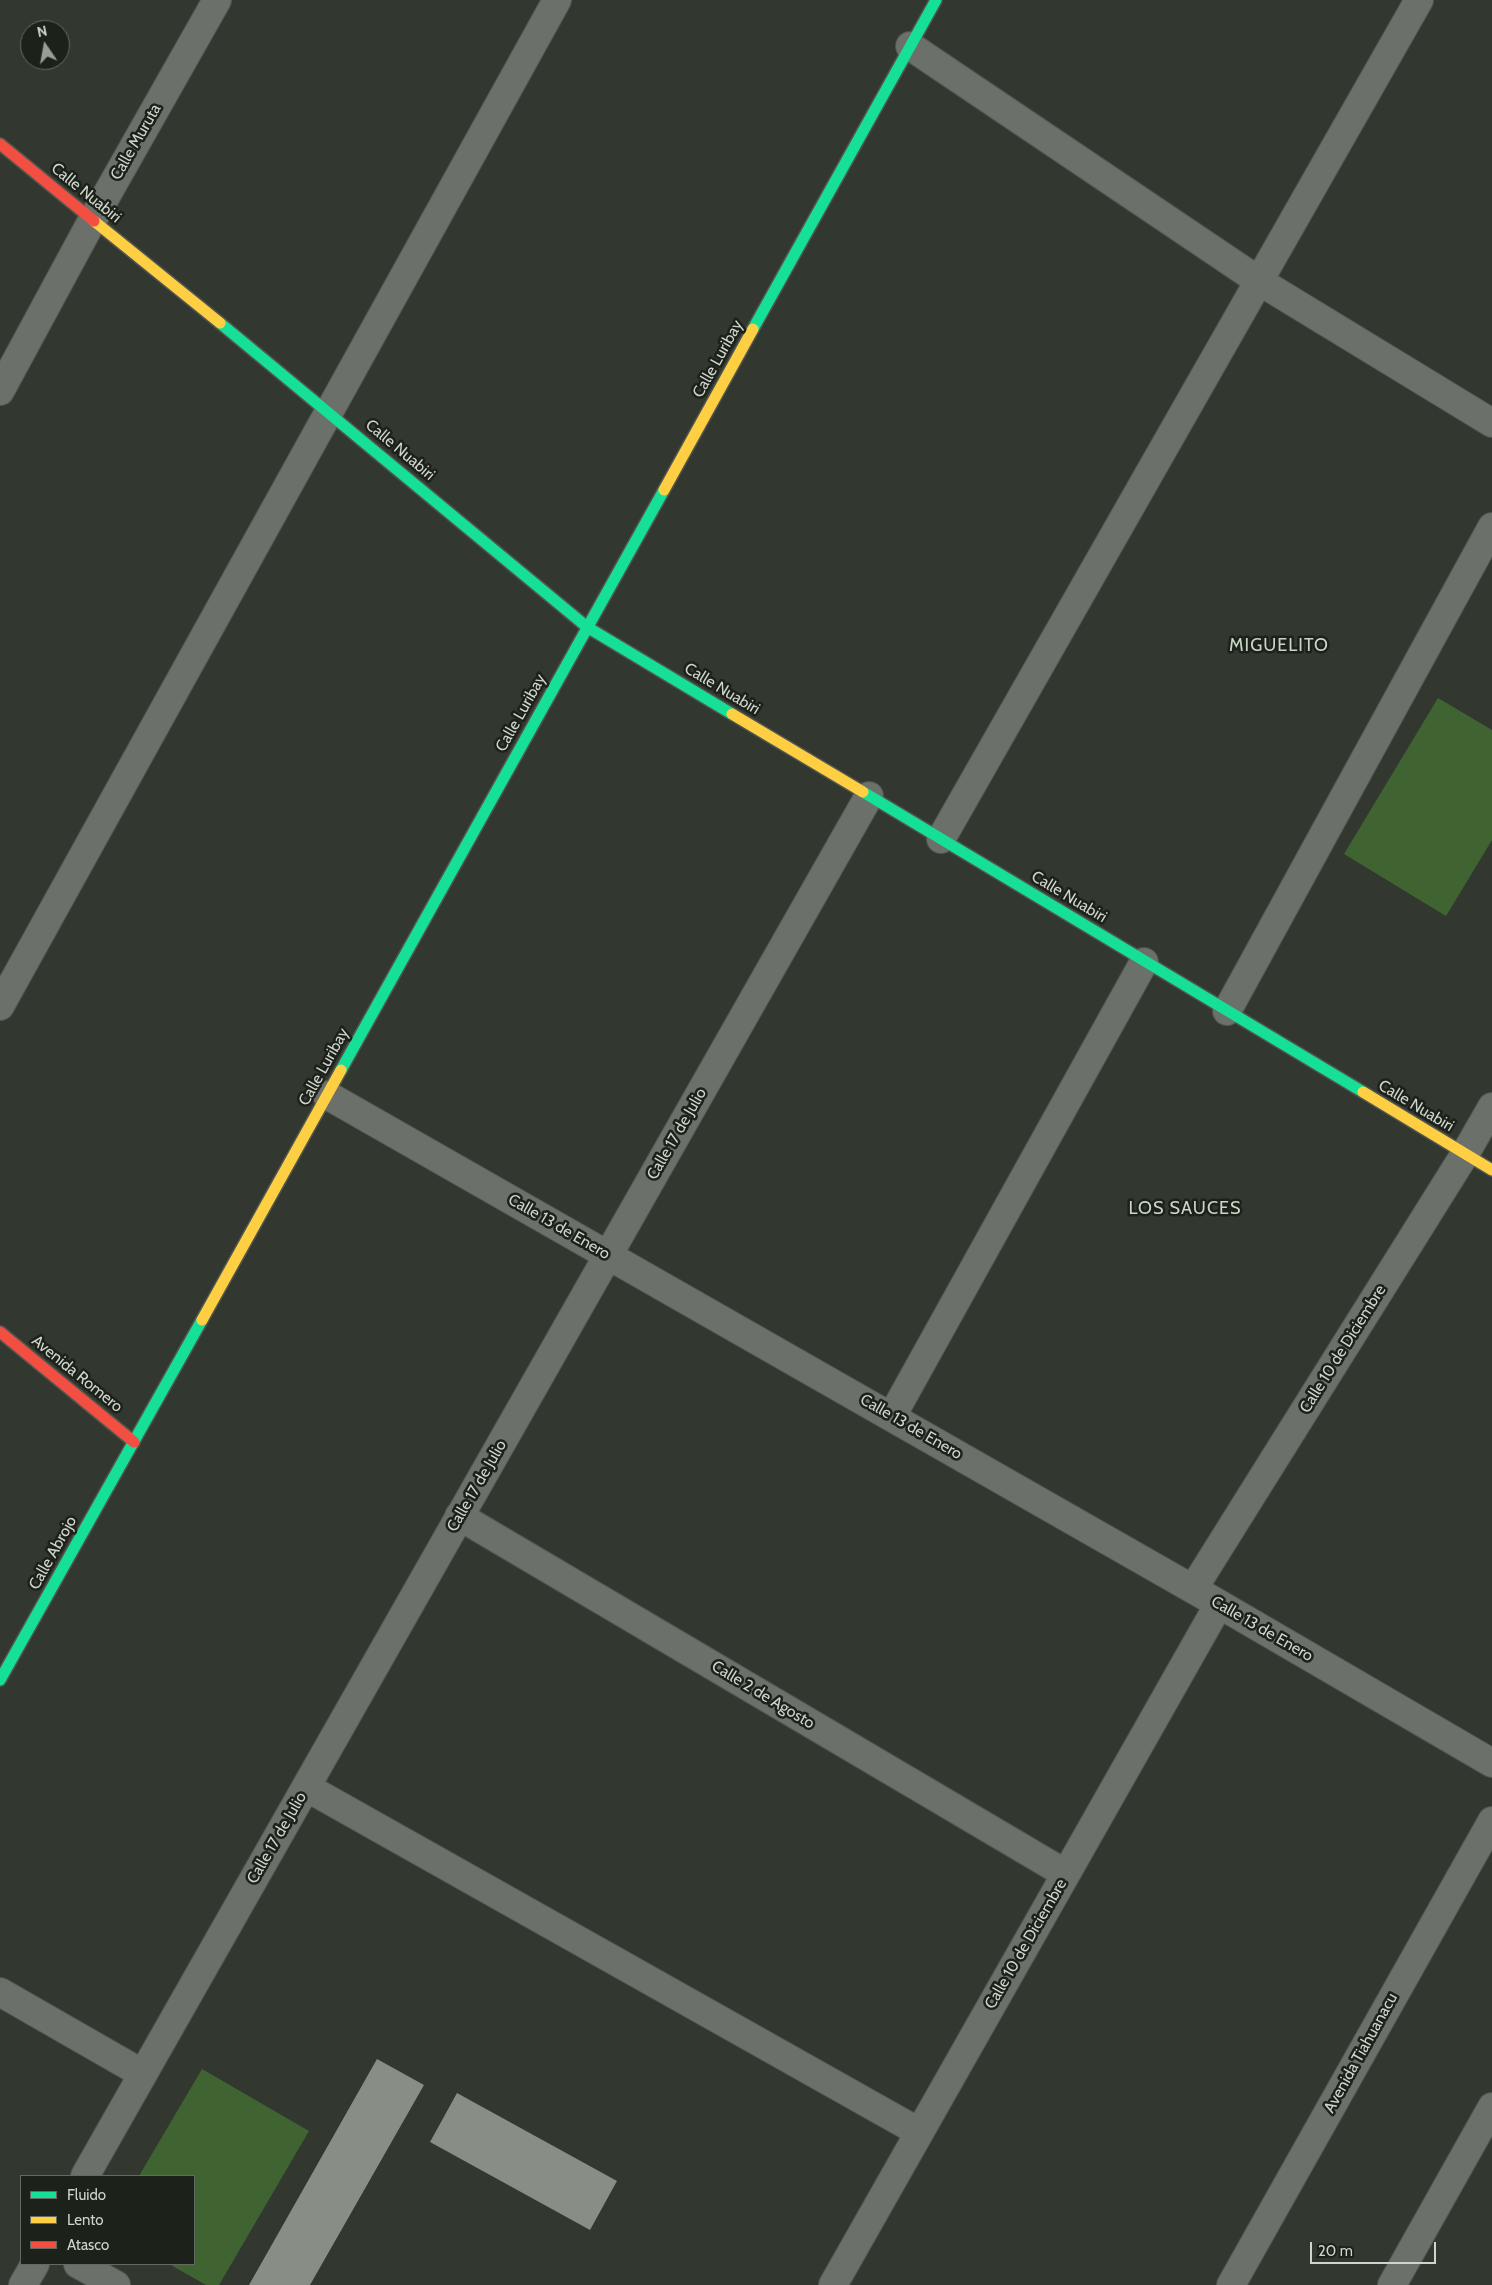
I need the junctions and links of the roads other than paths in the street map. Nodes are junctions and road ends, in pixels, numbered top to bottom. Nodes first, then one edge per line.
1 (217, 0) edge
2 (557, 0) edge
3 (936, 0) edge
4 (1419, 0) edge
5 (910, 46) junction
6 (0, 144) edge
7 (93, 219) junction
8 (1259, 282) junction
9 (0, 391) edge
10 (329, 412) junction
11 (1492, 423) edge
12 (1492, 527) edge
13 (587, 627) junction
14 (869, 796) junction
15 (941, 839) junction
16 (1144, 962) junction
17 (0, 1006) edge
18 (1227, 1011) junction
19 (327, 1095) junction
20 (1492, 1107) edge
21 (1465, 1154) junction
22 (1492, 1170) edge
23 (608, 1255) junction
24 (0, 1332) edge
25 (892, 1416) junction
26 (134, 1442) junction
27 (459, 1516) junction
28 (1193, 1589) junction
29 (1219, 1604) junction
30 (0, 1680) edge
31 (1492, 1763) edge
32 (306, 1787) junction
33 (1492, 1821) edge
34 (1066, 1874) junction
35 (0, 1992) edge
36 (143, 2074) junction
37 (1492, 2107) edge
38 (919, 2132) junction
39 (86, 2175) edge
40 (35, 2265) edge
41 (80, 2265) edge
42 (24, 2285) edge
43 (116, 2285) edge
44 (834, 2285) edge
45 (1231, 2285) edge
46 (1392, 2285) edge

1 - 7 street, Calle Muruta
2 - 10 street
3 - 5 street, Calle Luribay
4 - 8 street
5 - 8 street
5 - 13 street, Calle Luribay
6 - 7 street, Calle Nuabiri
7 - 9 street, Calle Muruta
7 - 10 street, Calle Nuabiri
8 - 11 street
8 - 15 street
10 - 13 street, Calle Nuabiri
10 - 17 street
12 - 18 street
13 - 14 street, Calle Nuabiri
13 - 19 street, Calle Luribay
14 - 15 street, Calle Nuabiri
14 - 23 street, Calle 17 de Julio
15 - 16 street, Calle Nuabiri
16 - 18 street, Calle Nuabiri
16 - 25 street
18 - 21 street, Calle Nuabiri
19 - 23 street, Calle 13 de Enero
19 - 26 street, Calle Luribay
20 - 21 street, Calle 10 de Diciembre
21 - 22 street, Calle Nuabiri
21 - 28 street, Calle 10 de Diciembre
23 - 25 street, Calle 13 de Enero
23 - 27 street, Calle 17 de Julio
24 - 26 street, Avenida Romero
25 - 28 street, Calle 13 de Enero
26 - 30 street, Calle Abrojo
27 - 32 street, Calle 17 de Julio
27 - 34 street, Calle 2 de Agosto
28 - 29 street, Calle 13 de Enero
29 - 31 street, Calle 13 de Enero
29 - 34 street, Calle 10 de Diciembre
32 - 36 street, Calle 17 de Julio
32 - 38 street
33 - 45 street, Avenida Tiahuanacu
34 - 38 street, Calle 10 de Diciembre
35 - 36 street
36 - 39 street, Calle 17 de Julio
37 - 46 street
38 - 44 street, Calle 10 de Diciembre
40 - 42 street
41 - 43 street

